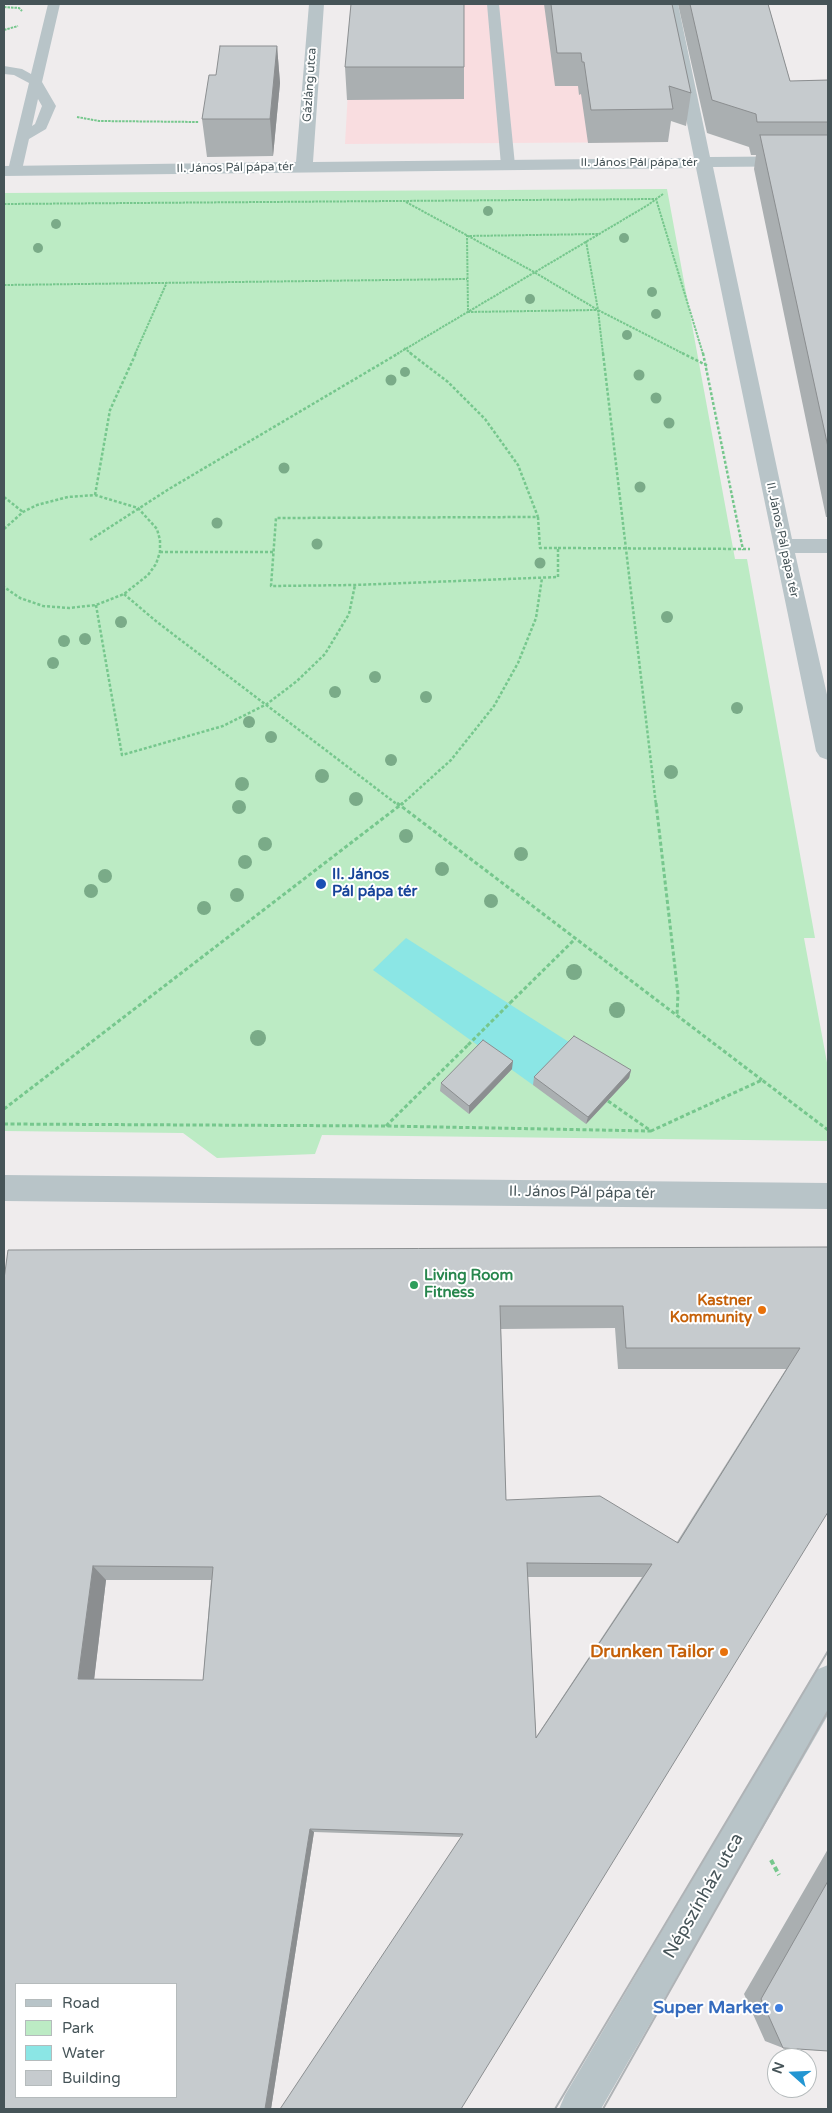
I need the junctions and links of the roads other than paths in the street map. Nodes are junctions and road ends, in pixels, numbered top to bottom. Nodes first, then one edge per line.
1 (54, 4) edge
2 (316, 4) edge
3 (492, 4) edge
4 (670, 4) edge
5 (4, 70) edge
6 (35, 81) junction
7 (23, 138) junction
8 (828, 161) edge
9 (704, 162) junction
10 (508, 164) junction
11 (304, 167) junction
12 (10, 170) edge
13 (783, 546) junction
14 (828, 546) edge
15 (828, 751) edge
16 (828, 1175) edge
17 (4, 1188) edge
18 (814, 1196) edge
19 (828, 1682) edge
20 (579, 2109) edge

1 - 6 lane
2 - 11 street, Gázláng utca
3 - 10 lane
4 - 9 street
5 - 6 lane
6 - 7 lane
6 - 7 lane
7 - 12 lane
8 - 9 street
9 - 10 street, II. János Pál pápa tér
9 - 13 street, II. János Pál pápa tér
10 - 11 street, II. János Pál pápa tér
11 - 12 street, II. János Pál pápa tér
13 - 14 street
13 - 15 street, II. János Pál pápa tér
16 - 18 street, II. János Pál pápa tér
17 - 18 street, II. János Pál pápa tér
19 - 20 street, Népszínház utca

